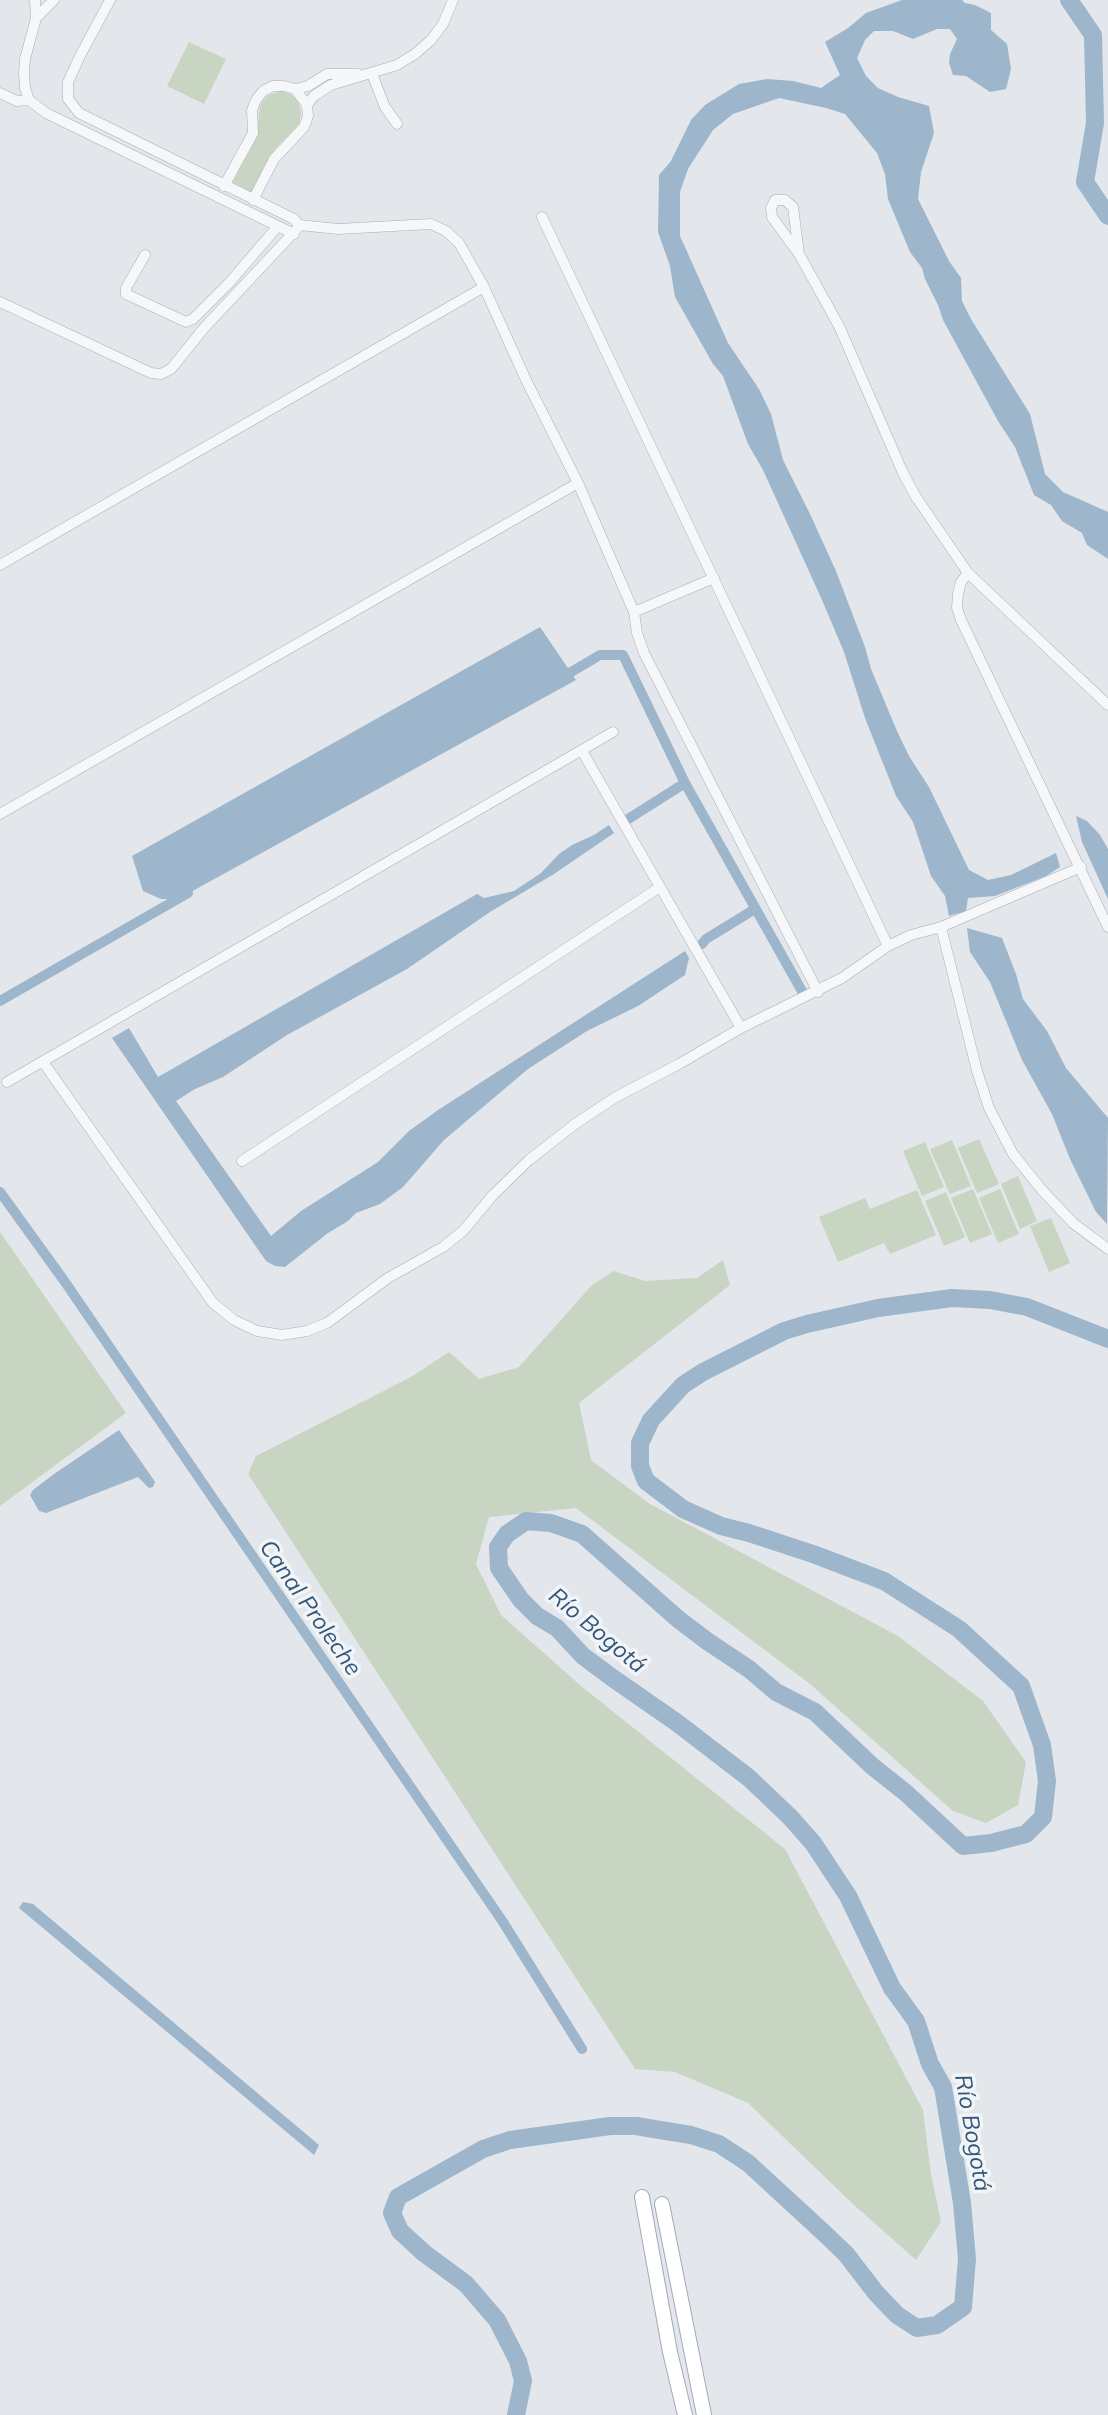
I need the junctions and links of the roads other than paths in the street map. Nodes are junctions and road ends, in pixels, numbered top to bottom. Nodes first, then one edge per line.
1 (35, 0) edge
2 (54, 0) edge
3 (110, 0) edge
4 (453, 0) edge
5 (36, 18) junction
6 (372, 74) junction
7 (295, 89) junction
8 (0, 93) edge
9 (30, 100) junction
10 (307, 105) junction
11 (397, 124) dead end
12 (224, 186) junction
13 (253, 200) junction
14 (542, 217) dead end
15 (278, 226) junction
16 (297, 230) junction
17 (799, 254) junction
18 (145, 255) dead end
19 (484, 287) junction
20 (0, 302) edge
21 (578, 483) junction
22 (0, 565) edge
23 (968, 573) junction
24 (714, 578) junction
25 (634, 612) junction
26 (1108, 705) edge
27 (613, 732) dead end
28 (582, 751) junction
29 (0, 814) edge
30 (1081, 867) junction
31 (660, 887) junction
32 (941, 927) junction
33 (1108, 927) edge
34 (888, 946) junction
35 (818, 992) junction
36 (741, 1028) junction
37 (43, 1062) junction
38 (8, 1082) dead end
39 (242, 1161) dead end
40 (1108, 1249) edge
41 (642, 2197) dead end
42 (662, 2204) dead end
43 (685, 2415) edge
44 (704, 2415) edge

1 - 5 street
2 - 5 street
3 - 12 street
4 - 6 street
5 - 9 street
6 - 7 street
6 - 10 street
6 - 11 street
7 - 10 street
7 - 12 street
8 - 9 street
9 - 15 street
10 - 13 street
12 - 13 street
13 - 16 street
14 - 24 street
15 - 16 street
15 - 18 street
16 - 19 street
16 - 20 street
17 - 17 street
17 - 23 street
19 - 21 street
19 - 22 street
21 - 25 street
21 - 29 street
23 - 26 street
23 - 30 street
24 - 25 street
24 - 34 street
25 - 35 street
27 - 28 street
28 - 31 street
28 - 37 street
30 - 32 street
30 - 33 street
31 - 36 street
31 - 39 street
32 - 34 street
32 - 40 street
34 - 35 street
35 - 36 street
36 - 37 street
37 - 38 street
41 - 43 main road
42 - 44 main road

